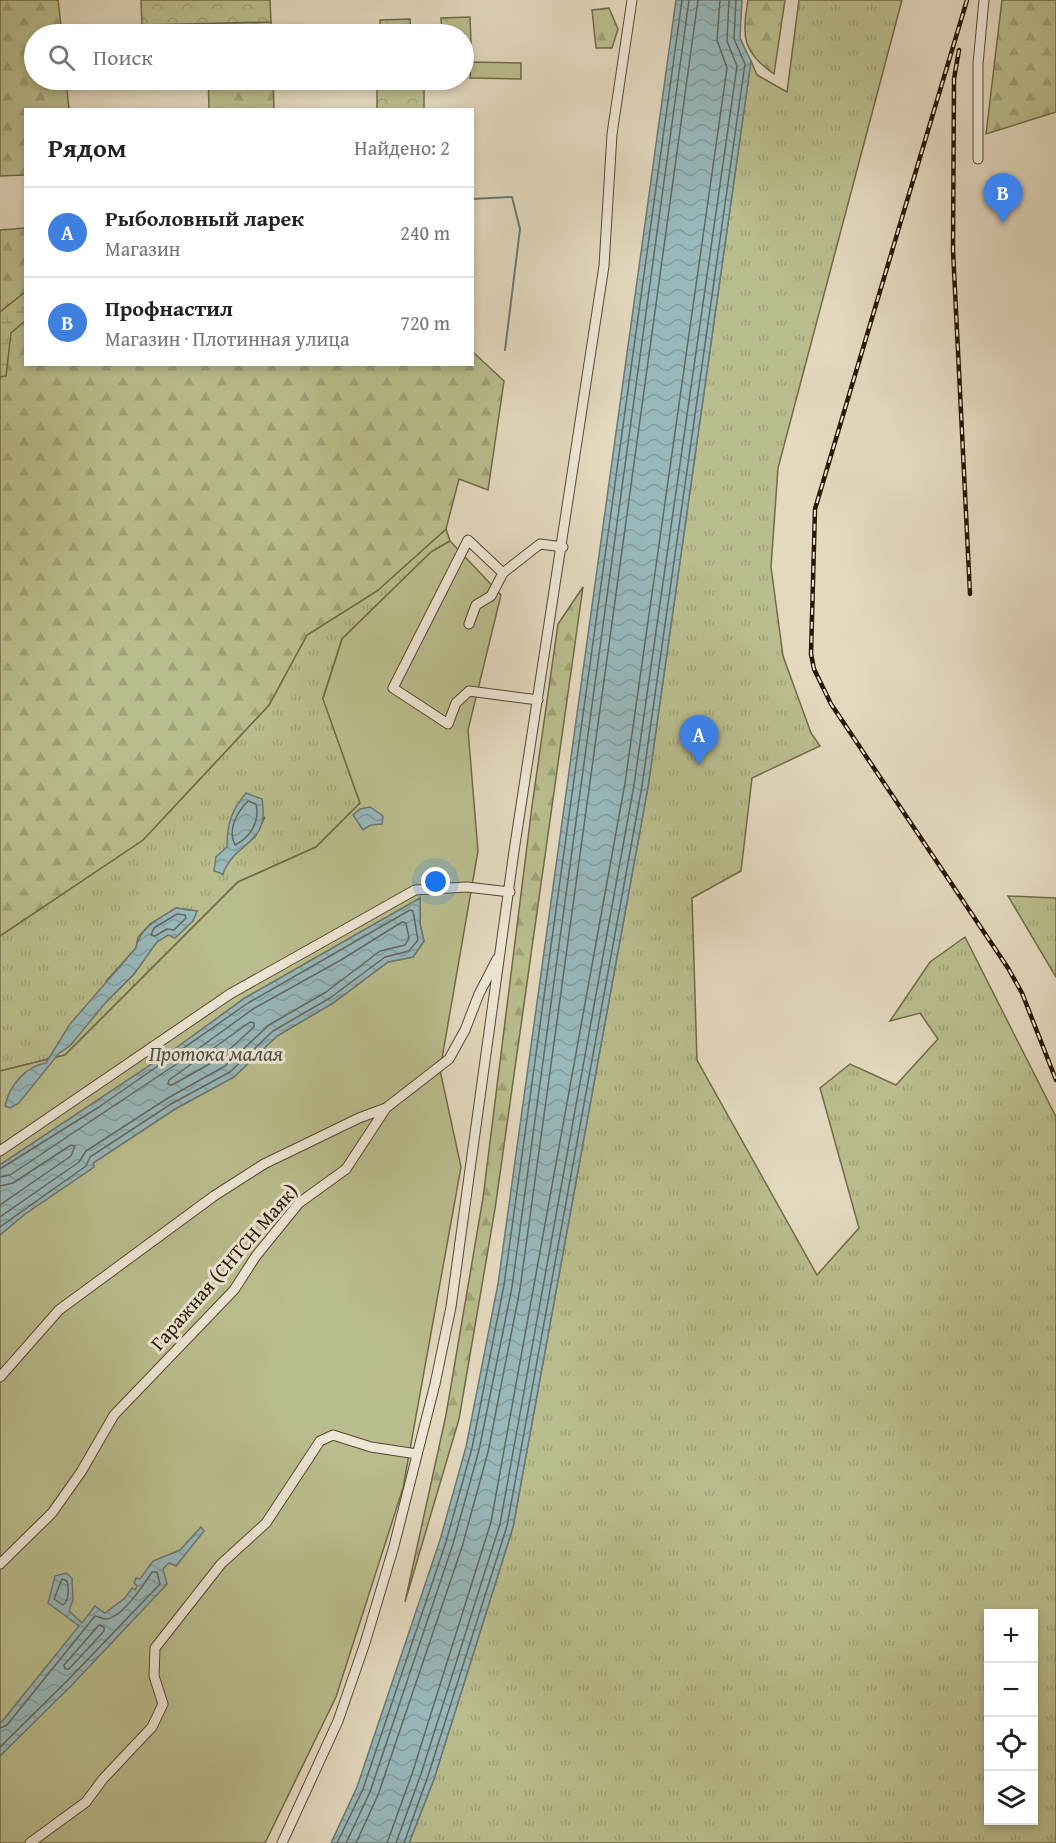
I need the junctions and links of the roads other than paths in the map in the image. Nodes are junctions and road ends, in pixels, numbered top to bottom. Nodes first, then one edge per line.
1 (632, 0) edge
2 (984, 0) edge
3 (978, 159) dead end
4 (563, 547) junction
5 (503, 573) junction
6 (469, 624) dead end
7 (538, 700) junction
8 (510, 892) junction
9 (501, 953) junction
10 (386, 1108) junction
11 (0, 1151) edge
12 (0, 1377) edge
13 (417, 1454) junction
14 (0, 1564) edge
15 (30, 1843) edge
16 (282, 1843) edge

1 - 4 street
2 - 3 street
4 - 5 street
4 - 7 street
5 - 6 street
5 - 7 street
7 - 8 street
8 - 9 street
8 - 11 street
9 - 10 street
9 - 13 street
10 - 12 street
10 - 14 street, Гаражная (СНТСН Маяк)
13 - 15 street
13 - 16 street

